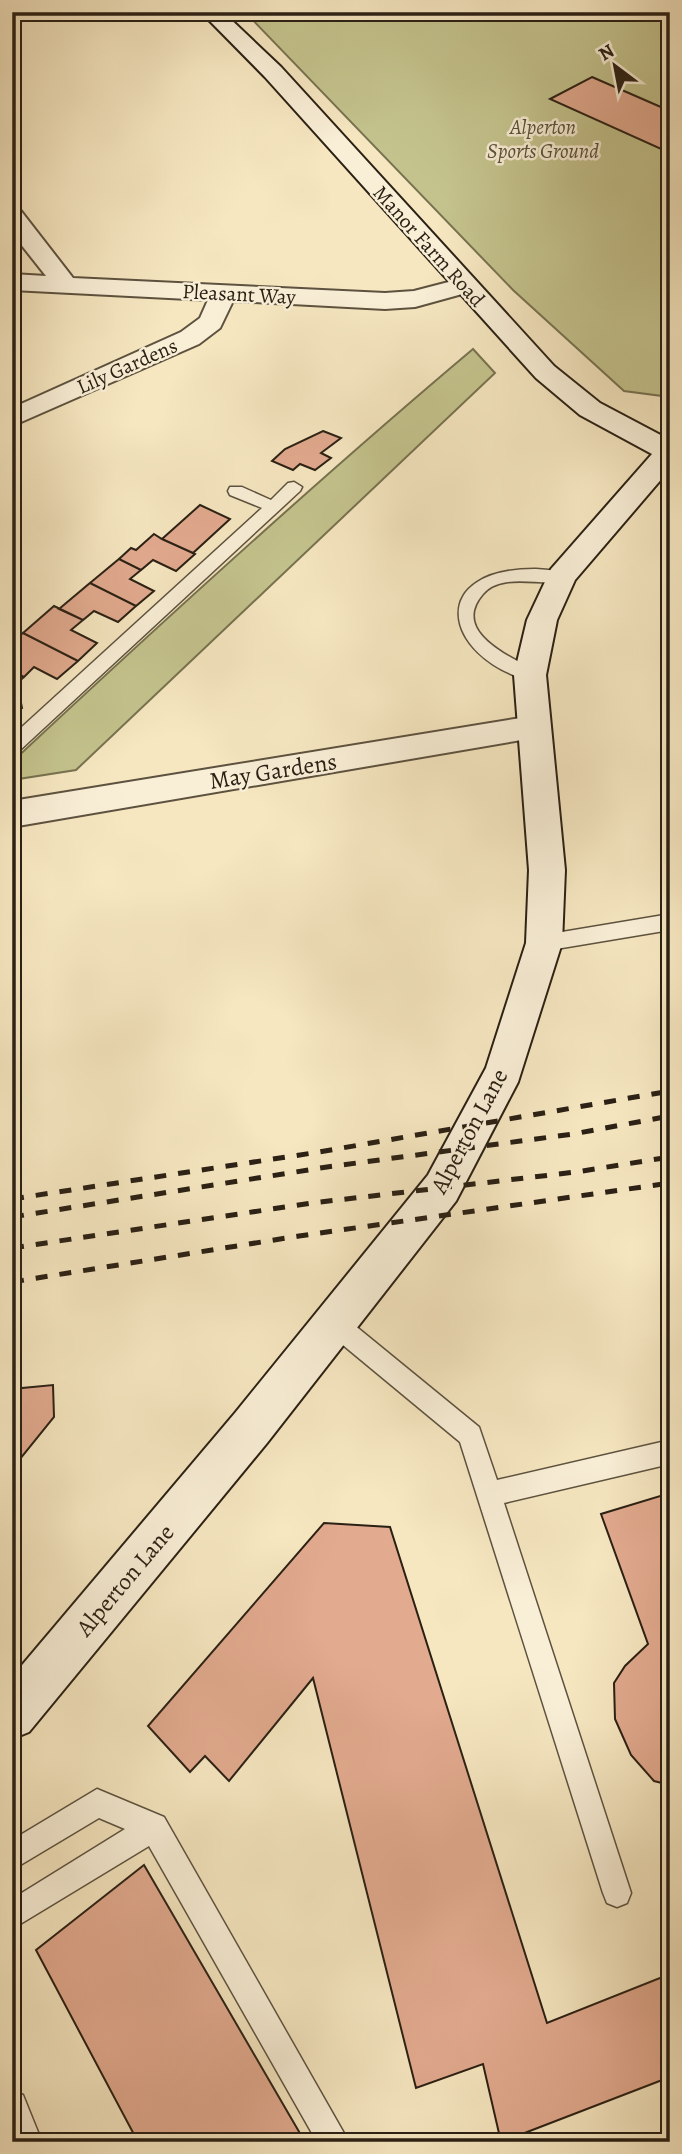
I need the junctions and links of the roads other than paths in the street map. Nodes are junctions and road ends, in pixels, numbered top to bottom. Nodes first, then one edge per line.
1 (211, 12) edge
2 (12, 216) edge
3 (12, 282) edge
4 (66, 285) junction
5 (464, 286) junction
6 (223, 294) junction
7 (12, 418) edge
8 (670, 451) edge
9 (294, 487) dead end
10 (236, 491) dead end
11 (273, 507) junction
12 (562, 576) junction
13 (530, 675) junction
14 (533, 728) junction
15 (12, 747) edge
16 (12, 814) edge
17 (670, 922) edge
18 (544, 943) junction
19 (334, 1323) junction
20 (670, 1452) edge
21 (489, 1494) junction
22 (12, 1715) edge
23 (154, 1826) junction
24 (12, 1856) edge
25 (617, 1893) dead end
26 (12, 1915) edge
27 (12, 2106) edge
28 (27, 2142) edge
29 (334, 2142) edge

1 - 5 street, Manor Farm Road
2 - 4 street
3 - 4 street, Pleasant Way
4 - 6 street, Pleasant Way
5 - 6 street, Pleasant Way
5 - 8 street, Manor Farm Road
6 - 7 street, Lily Gardens
8 - 12 street, Alperton Lane
9 - 11 lane
10 - 11 lane
11 - 15 lane
12 - 13 street, Alperton Lane
12 - 13 lane
13 - 14 street, Alperton Lane
14 - 16 street, May Gardens
14 - 18 street, Alperton Lane
17 - 18 lane
18 - 19 street, Alperton Lane
19 - 21 lane
19 - 22 street, Alperton Lane
20 - 21 lane
21 - 25 lane
23 - 24 lane
23 - 26 lane
23 - 29 lane
27 - 28 lane

